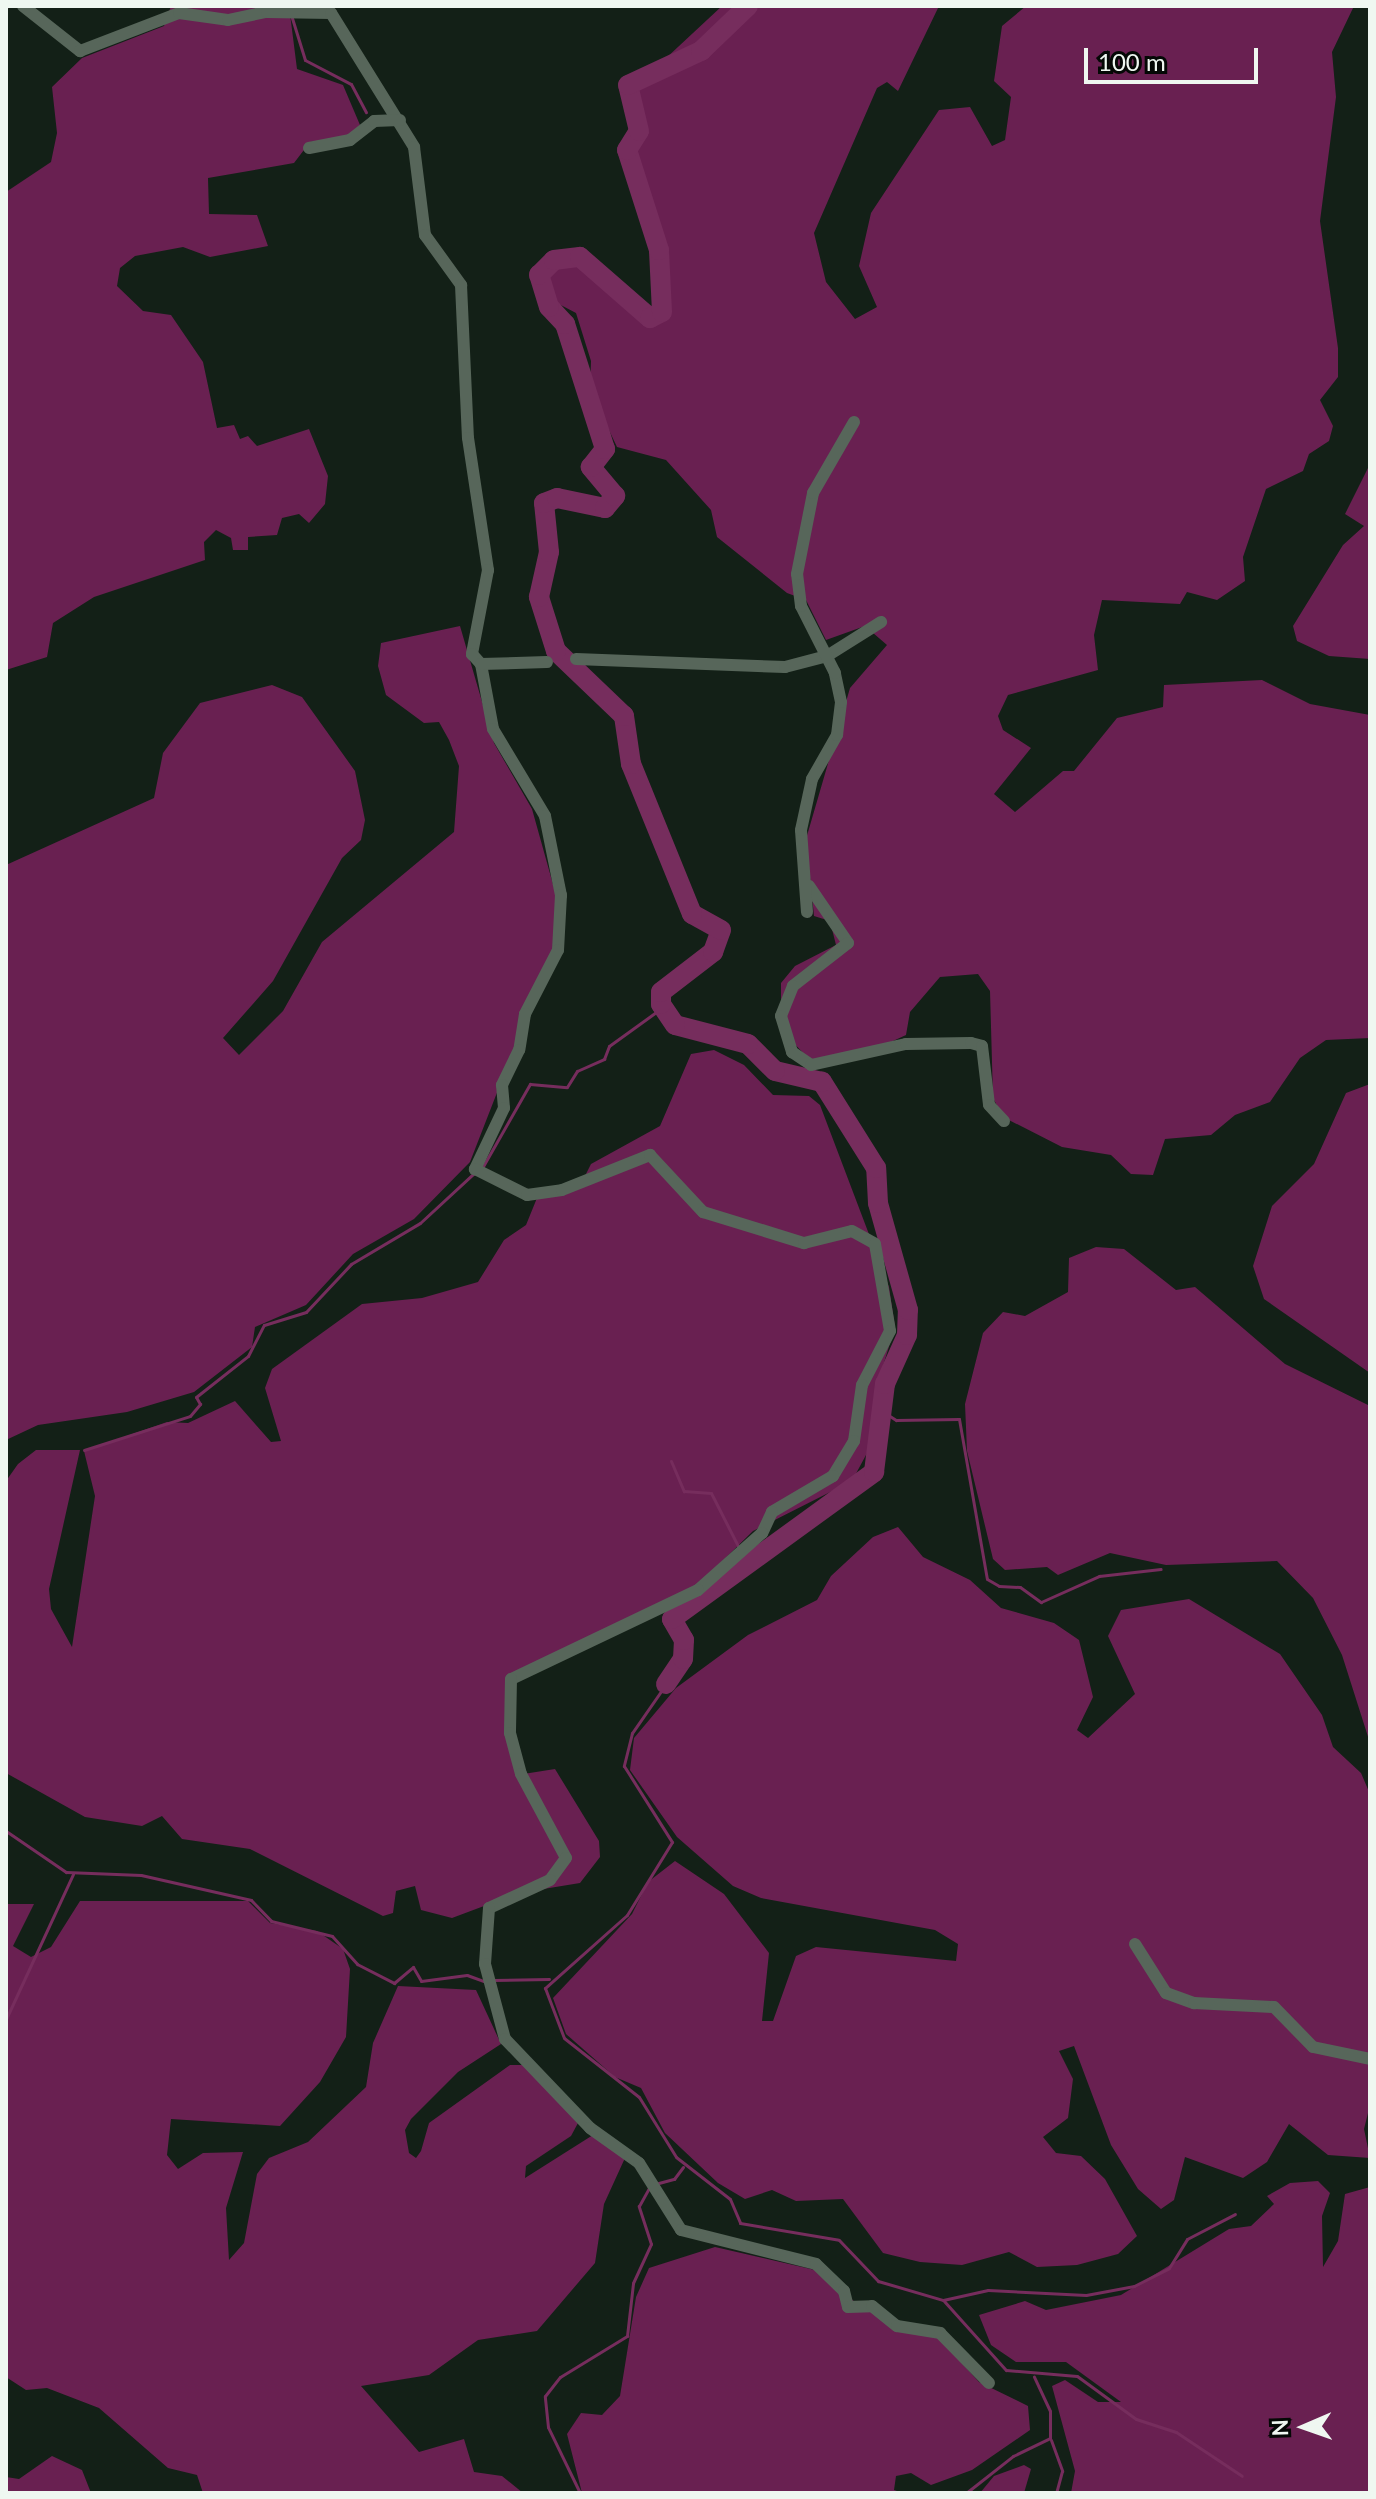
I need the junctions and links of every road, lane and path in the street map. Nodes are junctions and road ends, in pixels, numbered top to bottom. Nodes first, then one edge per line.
1 (23, 6) edge
2 (400, 120) junction
3 (309, 148) dead end
4 (854, 422) dead end
5 (881, 622) dead end
6 (827, 656) junction
7 (576, 659) dead end
8 (547, 662) dead end
9 (481, 664) junction
10 (808, 883) junction
11 (807, 912) dead end
12 (1004, 1121) dead end
13 (1135, 1944) dead end
14 (1370, 2059) edge
15 (989, 2383) dead end

1 - 2 street
2 - 3 street
2 - 9 street
4 - 6 street
5 - 6 street
6 - 7 street
6 - 10 street
8 - 9 street
9 - 15 street
10 - 11 street
10 - 12 street
13 - 14 street

